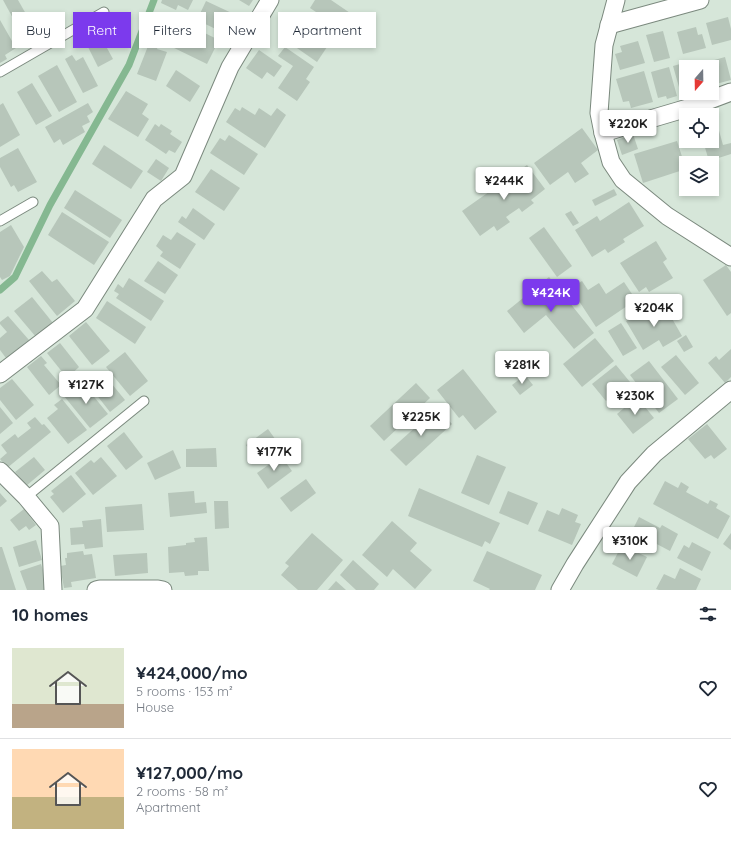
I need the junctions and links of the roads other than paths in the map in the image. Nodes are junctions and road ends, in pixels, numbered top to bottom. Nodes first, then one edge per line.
1 (270, 0) edge
2 (616, 0) edge
3 (700, 0) edge
4 (610, 25) junction
5 (73, 30) edge
6 (0, 72) edge
7 (731, 92) edge
8 (603, 133) junction
9 (33, 202) dead end
10 (0, 221) edge
11 (731, 257) edge
12 (0, 374) edge
13 (731, 390) edge
14 (144, 401) dead end
15 (0, 471) edge
16 (26, 497) junction
17 (53, 590) edge
18 (96, 590) edge
19 (162, 590) edge
20 (560, 590) edge

1 - 12 street
2 - 4 street
3 - 4 street
4 - 8 street
5 - 6 lane
7 - 8 street
8 - 11 street
9 - 10 lane
13 - 20 street
14 - 16 lane
15 - 16 street
16 - 17 street
18 - 19 street

